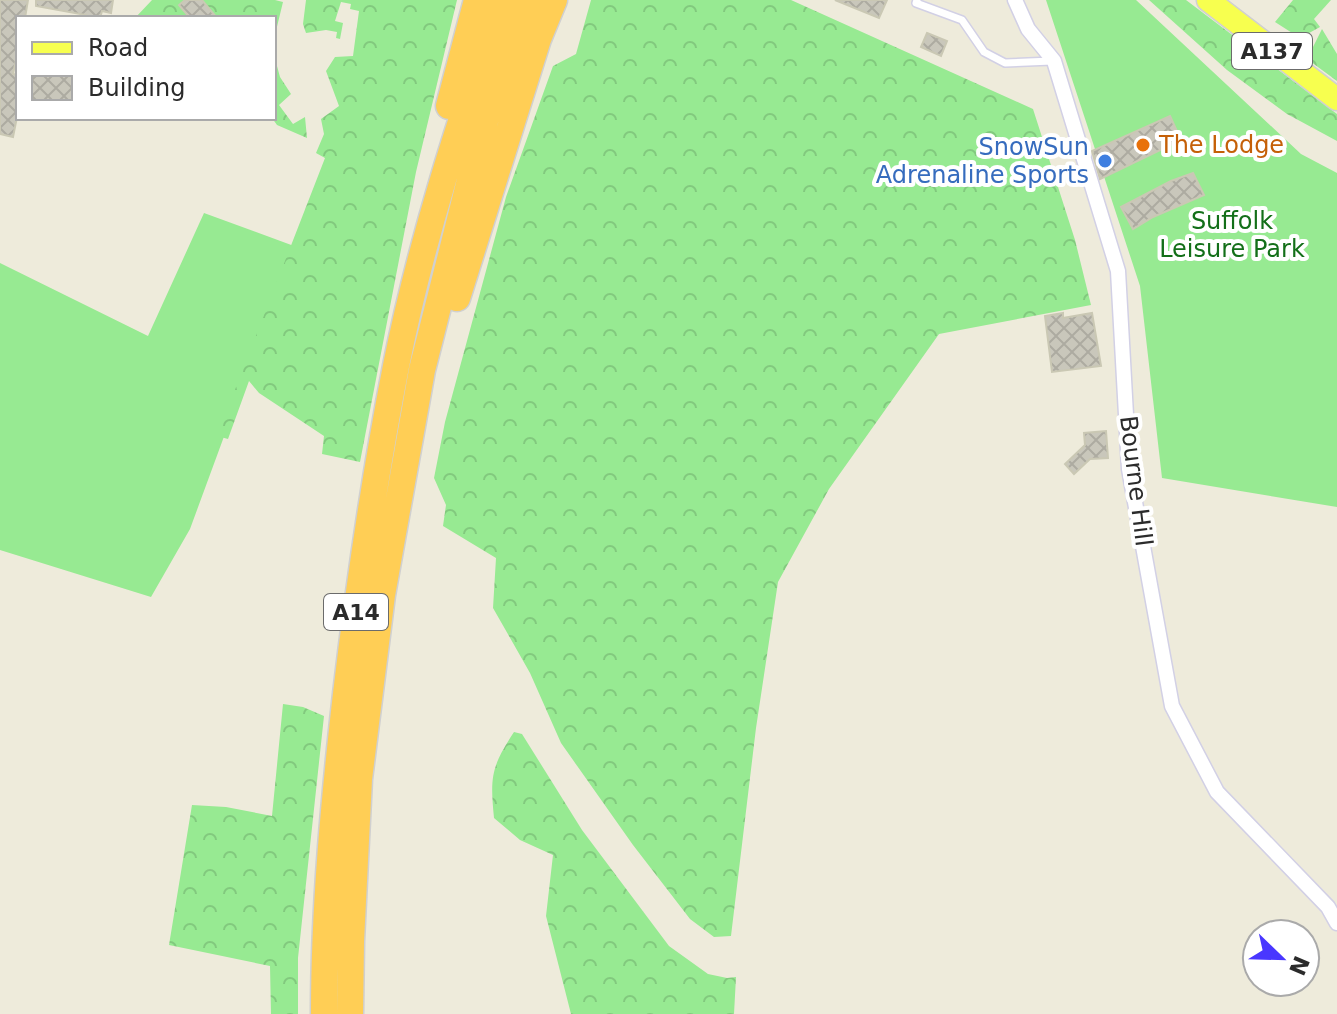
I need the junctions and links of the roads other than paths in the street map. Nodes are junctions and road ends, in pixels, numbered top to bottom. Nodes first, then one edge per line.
1 (477, 0) edge
2 (502, 0) edge
3 (527, 0) edge
4 (554, 0) edge
5 (917, 0) edge
6 (1015, 0) edge
7 (1208, 0) edge
8 (1054, 61) junction
9 (1337, 99) edge
10 (433, 216) junction
11 (422, 370) junction
12 (1337, 923) edge
13 (324, 1014) edge
14 (350, 1014) edge

1 - 10 highway, A14
2 - 10 highway, A14
3 - 11 highway, A14
4 - 11 highway, A14
5 - 8 lane
6 - 8 street, Bourne Hill
7 - 9 main road, A137
8 - 12 street, Bourne Hill
10 - 13 highway, A14
11 - 14 highway, A14

